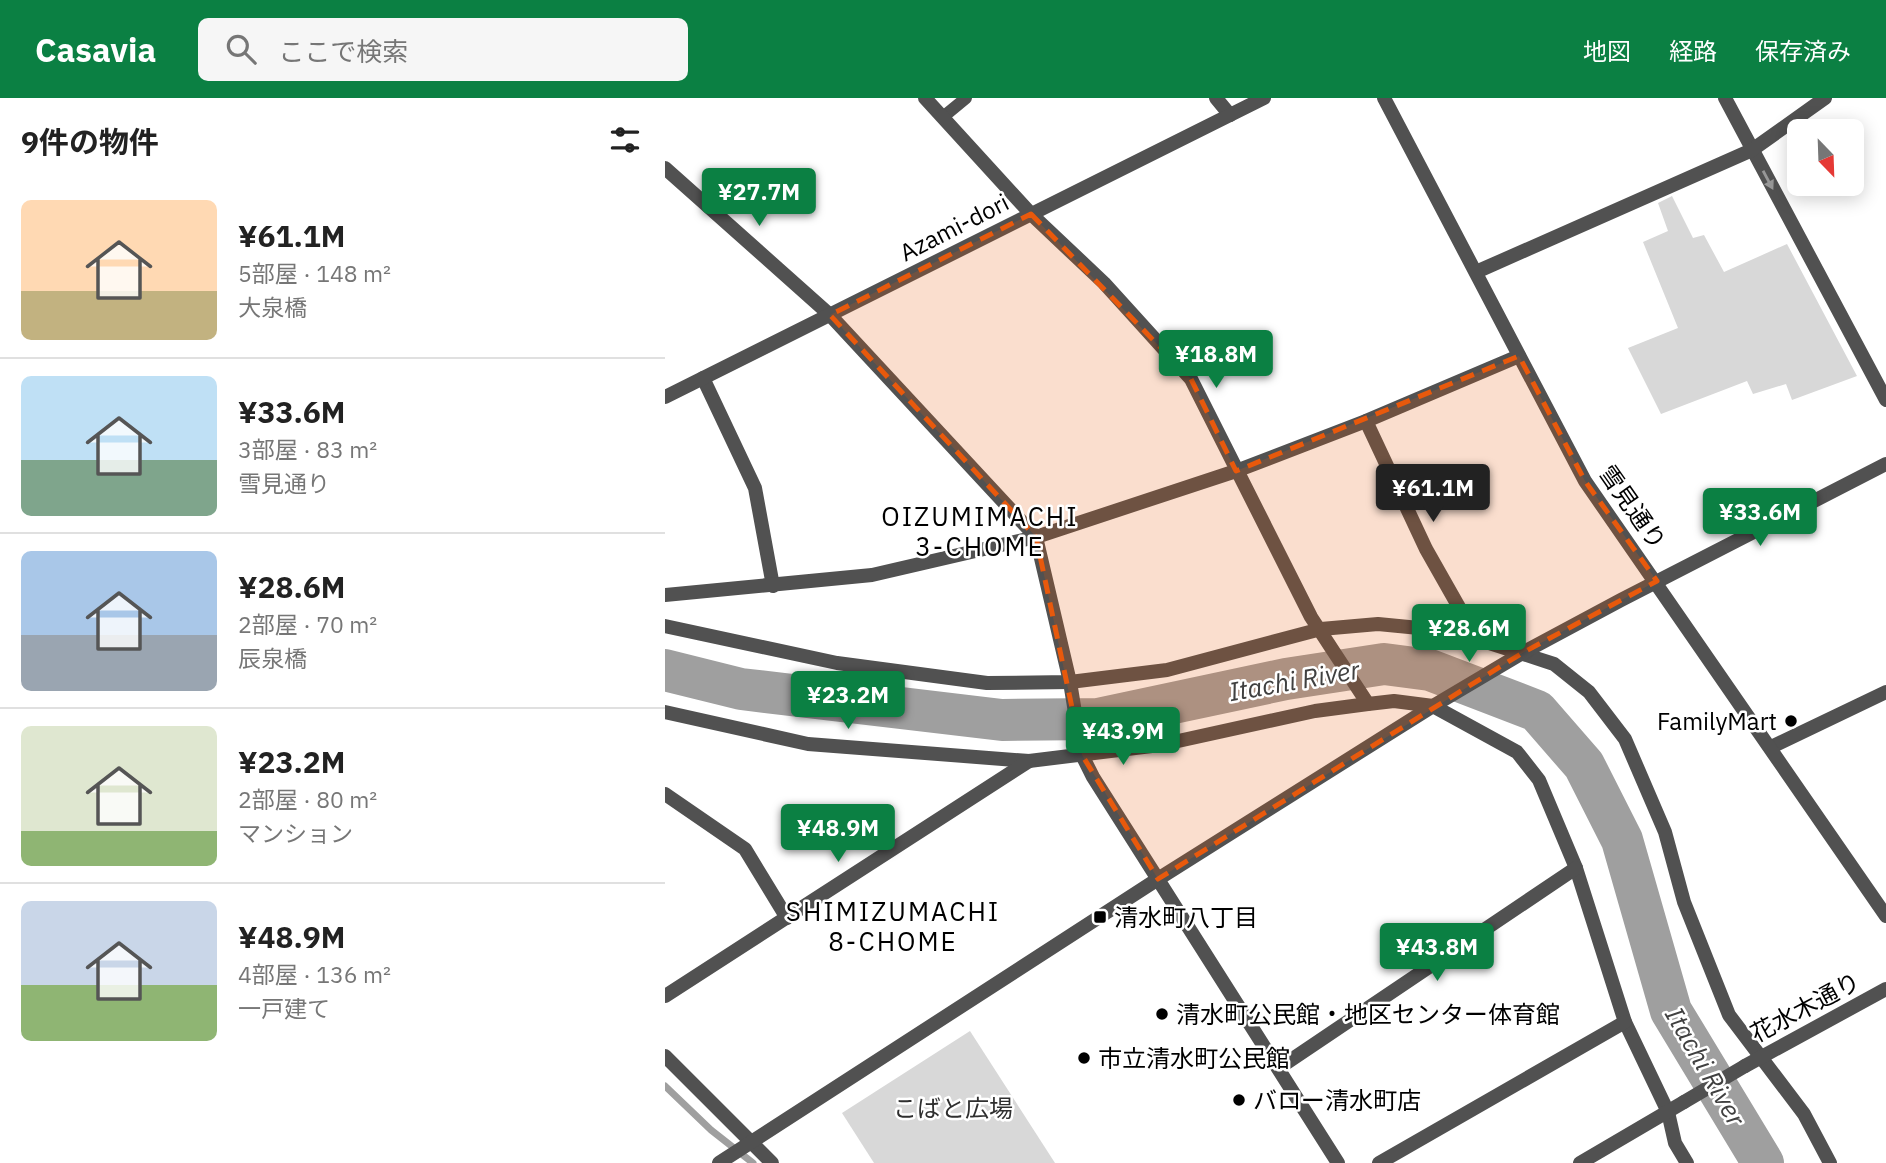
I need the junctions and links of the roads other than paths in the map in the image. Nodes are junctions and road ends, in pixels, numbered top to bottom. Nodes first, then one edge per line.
1 (925, 98) edge
2 (966, 98) edge
3 (1216, 98) edge
4 (1263, 98) edge
5 (1384, 98) edge
6 (1725, 98) edge
7 (1825, 98) edge
8 (1230, 115) junction
9 (943, 117) junction
10 (1752, 150) junction
11 (665, 168) edge
12 (1031, 214) junction
13 (1476, 272) junction
14 (829, 315) junction
15 (1519, 356) junction
16 (703, 378) junction
17 (665, 397) edge
18 (1886, 400) edge
19 (1366, 421) junction
20 (1886, 464) edge
21 (1236, 471) junction
22 (1036, 537) junction
23 (1657, 581) junction
24 (773, 586) junction
25 (665, 595) edge
26 (665, 626) edge
27 (1321, 629) junction
28 (1477, 639) junction
29 (1524, 652) junction
30 (1070, 682) junction
31 (1886, 692) edge
32 (1365, 701) junction
33 (1433, 706) junction
34 (665, 712) edge
35 (1771, 747) junction
36 (1081, 749) junction
37 (1029, 761) junction
38 (665, 794) edge
39 (1576, 868) junction
40 (1158, 878) junction
41 (1886, 916) edge
42 (787, 918) junction
43 (1886, 989) edge
44 (665, 996) edge
45 (1626, 1022) junction
46 (665, 1056) edge
47 (1760, 1056) junction
48 (1279, 1068) junction
49 (1668, 1112) junction
50 (751, 1142) junction
51 (719, 1163) edge
52 (772, 1163) edge
53 (1338, 1163) edge
54 (1379, 1163) edge
55 (1580, 1163) edge
56 (1686, 1163) edge
57 (1830, 1163) edge

1 - 9 street
2 - 9 lane
3 - 8 street
4 - 8 street, Azami-dori
5 - 13 street, 雪見通り
6 - 10 street
7 - 10 street
8 - 12 street, Azami-dori
9 - 12 street
10 - 13 street
10 -> 18 street
11 - 14 street
12 - 14 street, Azami-dori
12 - 21 street
13 - 15 street, 雪見通り
14 - 16 street, Azami-dori
14 - 22 street
15 - 19 street
15 - 23 street, 雪見通り
16 - 17 street, Azami-dori
16 - 24 street
19 - 21 street
19 - 28 street
20 - 23 street
21 - 22 street
21 - 27 street
22 - 24 street
22 - 30 street
23 - 29 street
23 - 35 street, 雪見通り
24 - 25 street
26 - 30 street
27 - 28 street
27 - 30 street
27 - 32 street
28 - 29 street
29 - 33 street
29 - 47 street
30 - 36 street
31 - 35 street
32 - 33 street
32 - 36 street
33 - 39 street
33 - 40 street
34 - 37 street
35 - 41 street, 雪見通り
36 - 37 street
36 - 40 street
37 - 42 street
38 - 42 street
39 - 45 street
39 - 48 street
40 - 48 street
40 - 50 street
42 - 44 street
43 - 47 street, 花水木通り
45 - 49 street
45 - 54 street
46 - 50 street
47 - 49 street, 花水木通り
47 - 57 street
48 - 53 street
49 - 55 street
49 - 56 street
50 - 51 street
50 - 52 street

